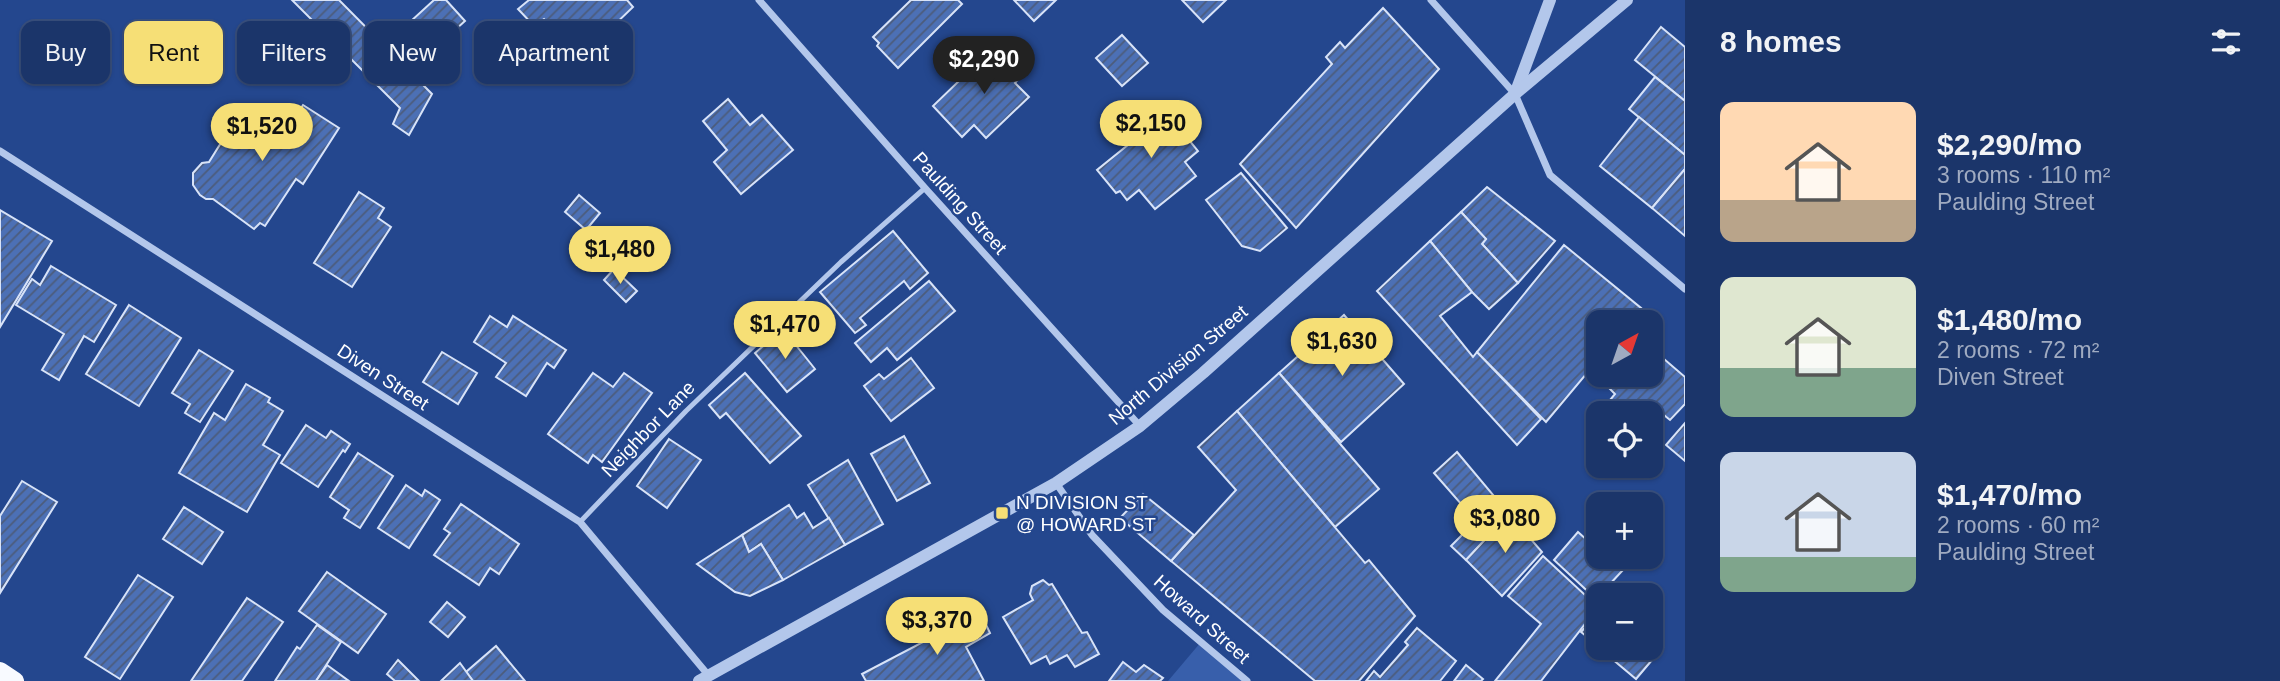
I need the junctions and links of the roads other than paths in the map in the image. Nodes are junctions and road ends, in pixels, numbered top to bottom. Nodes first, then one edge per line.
1 (759, 0) edge
2 (1432, 0) edge
3 (1550, 0) edge
4 (1627, 0) edge
5 (1515, 94) junction
6 (0, 150) edge
7 (925, 188) junction
8 (1685, 289) edge
9 (1140, 426) junction
10 (1056, 483) junction
11 (580, 522) junction
12 (0, 671) edge
13 (704, 678) edge
14 (15, 681) edge
15 (1247, 681) edge

1 - 7 street, Paulding Street
2 - 5 street
3 - 5 street
4 - 5 street, North Division Street
5 - 8 street
5 - 9 street, North Division Street
6 - 11 street, Diven Street
7 - 9 street, Paulding Street
7 - 11 lane, Neighbor Lane
9 - 10 street, North Division Street
10 - 13 street, North Division Street
10 - 15 street, Howard Street
11 - 13 street, Diven Street
12 - 14 main road

